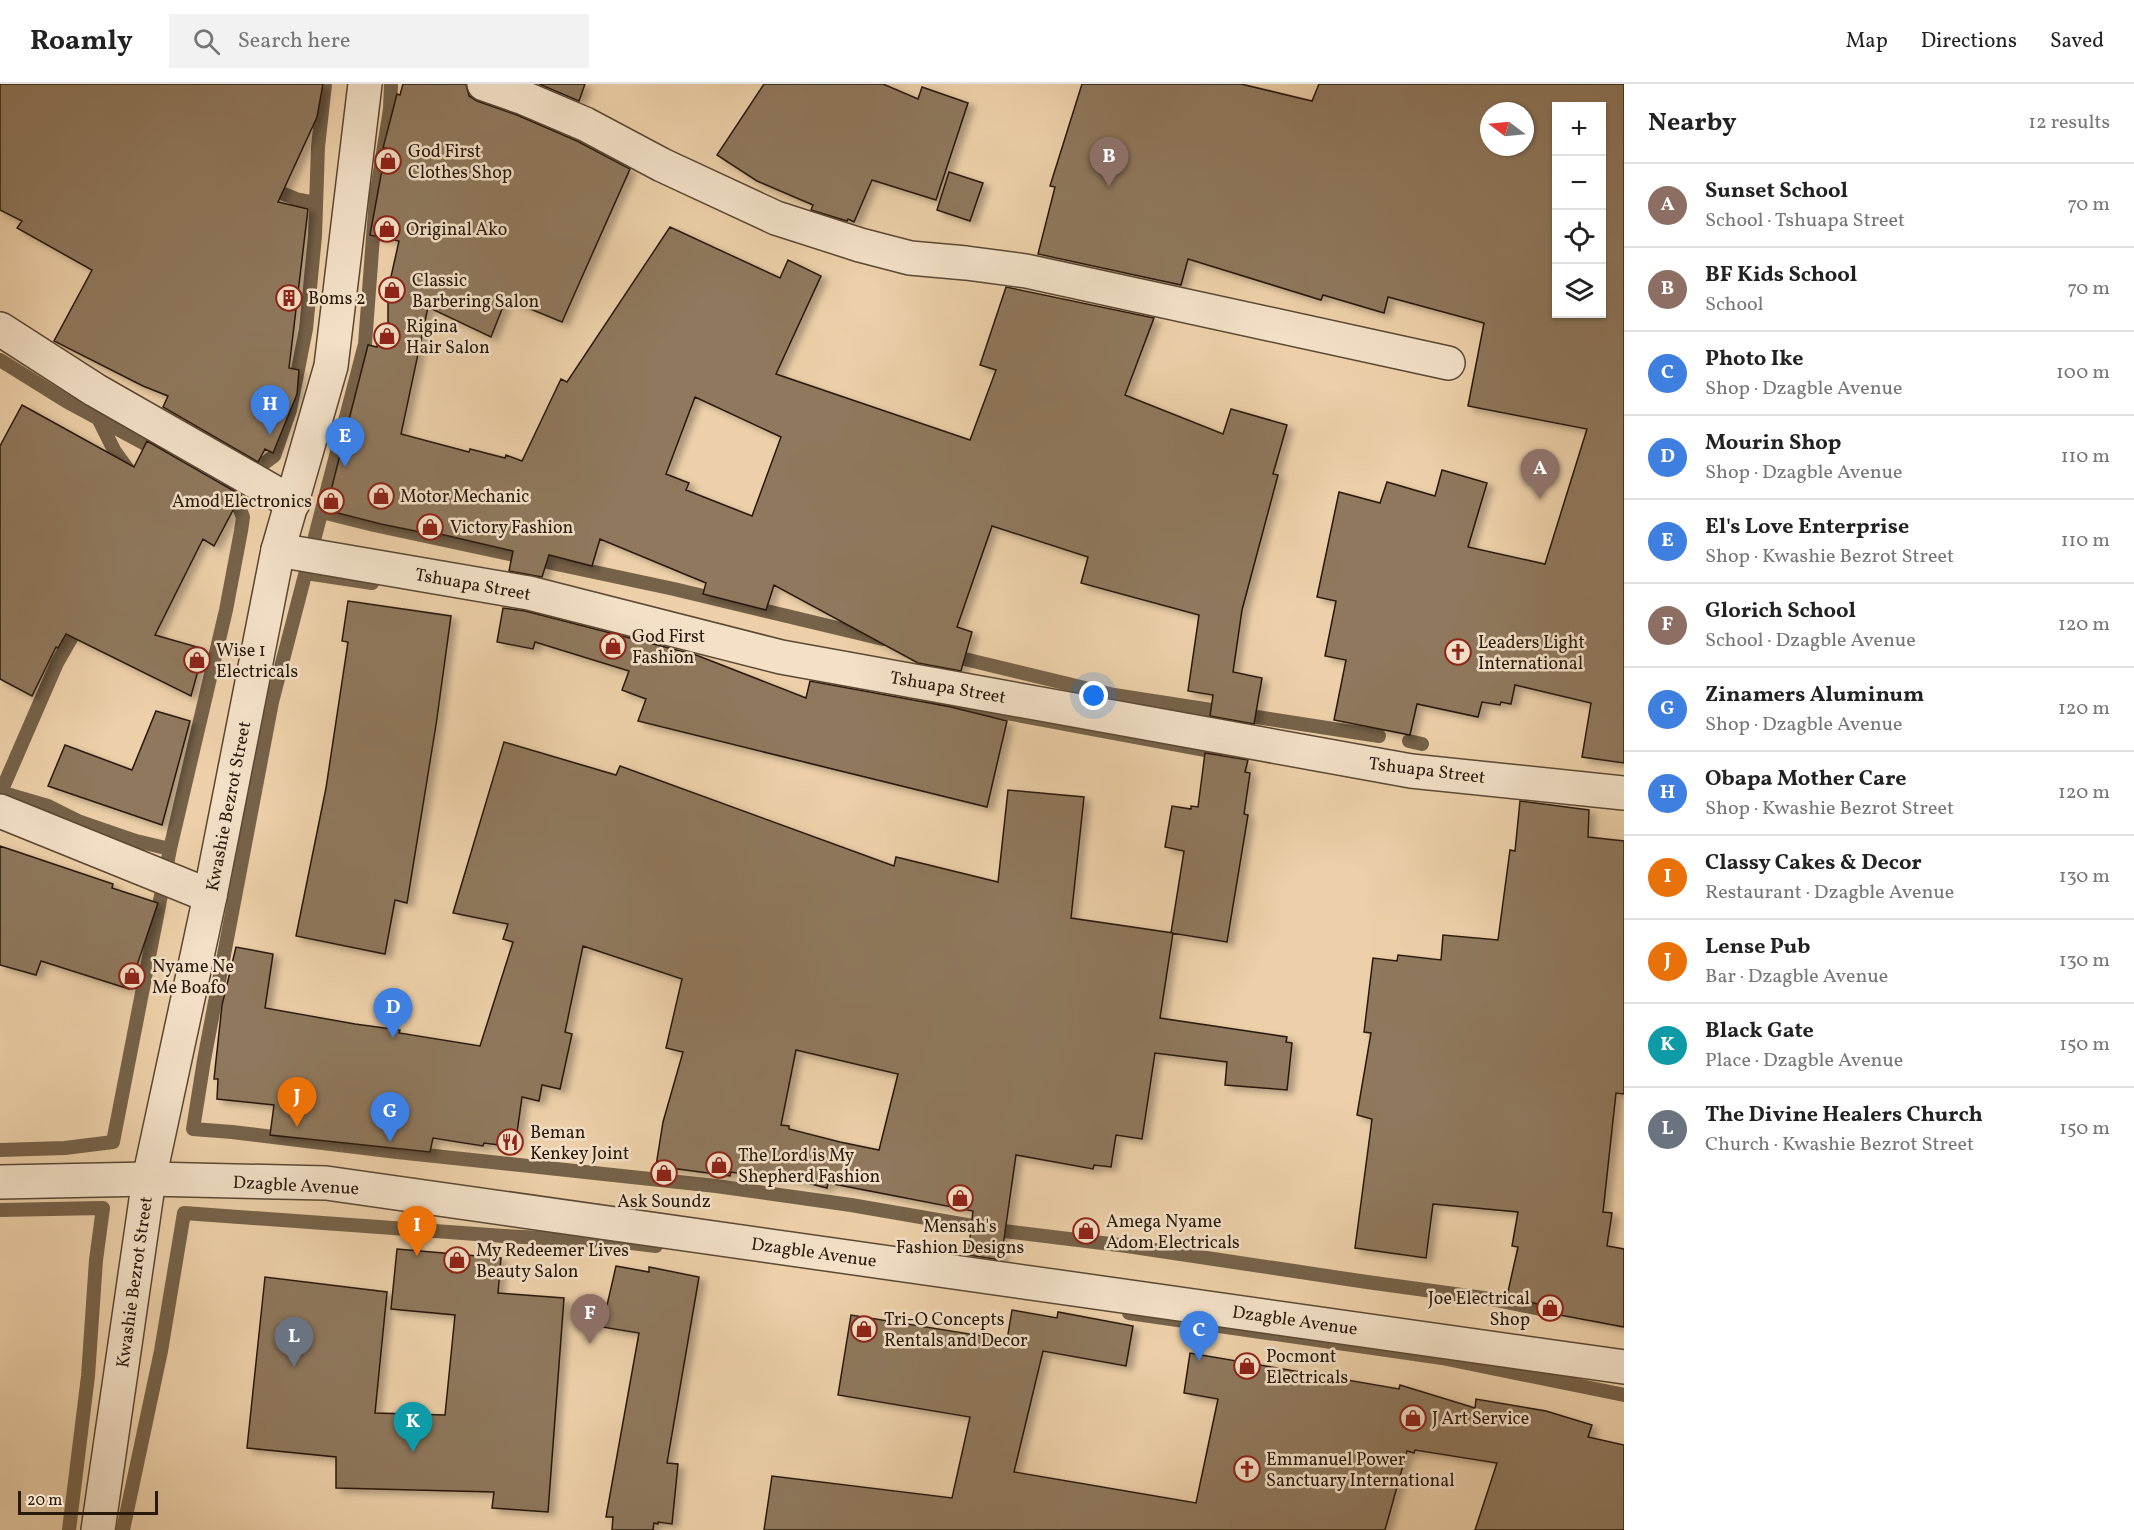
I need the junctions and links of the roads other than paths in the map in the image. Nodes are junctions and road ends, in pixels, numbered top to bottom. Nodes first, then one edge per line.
1 (366, 84) edge
2 (484, 84) edge
3 (0, 329) edge
4 (1448, 363) dead end
5 (293, 503) junction
6 (278, 550) junction
7 (1624, 793) edge
8 (0, 811) edge
9 (210, 896) junction
10 (149, 1179) junction
11 (0, 1182) edge
12 (1624, 1367) edge
13 (98, 1530) edge

1 - 5 street, Kwashie Bezrot Street
2 - 4 street
3 - 5 street
5 - 6 street, Kwashie Bezrot Street
6 - 7 street, Tshuapa Street
6 - 9 street, Kwashie Bezrot Street
8 - 9 street
9 - 10 street, Kwashie Bezrot Street
10 - 11 street, Dzagble Avenue
10 - 12 street, Dzagble Avenue
10 - 13 street, Kwashie Bezrot Street

